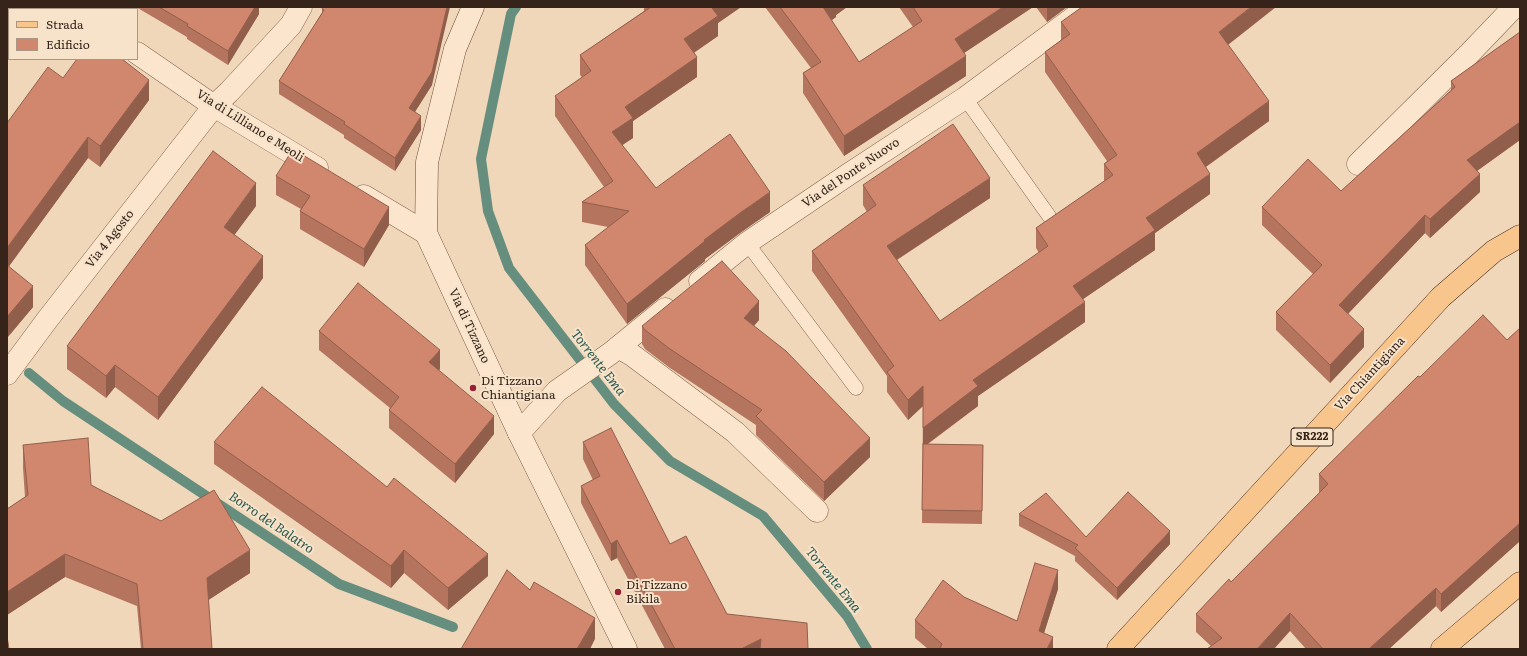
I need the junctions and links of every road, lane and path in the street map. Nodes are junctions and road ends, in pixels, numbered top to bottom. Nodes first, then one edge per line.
1 (301, 7) edge
2 (473, 7) edge
3 (1088, 7) edge
4 (1514, 7) edge
5 (138, 54) edge
6 (966, 98) junction
7 (214, 106) junction
8 (1358, 164) dead end
9 (1049, 216) dead end
10 (426, 233) junction
11 (1519, 235) edge
12 (748, 243) junction
13 (615, 350) junction
14 (7, 374) edge
15 (856, 388) dead end
16 (519, 433) junction
17 (817, 511) dead end
18 (1520, 583) edge
19 (624, 648) edge
20 (1118, 649) edge
21 (1442, 649) edge

1 - 7 street, Via 4 Agosto
2 - 10 street, Via di Tizzano
3 - 6 street, Via del Ponte Nuovo
4 - 8 street
5 - 7 street, Via di Lilliano e Meoli
6 - 9 lane
6 - 12 street, Via del Ponte Nuovo
7 - 10 street, Via di Lilliano e Meoli
7 - 14 street, Via 4 Agosto
10 - 16 street, Via di Tizzano
11 - 20 main road, Via Chiantigiana / SR222
12 - 13 street, Via del Ponte Nuovo
12 - 15 lane
13 - 16 street, Via del Ponte Nuovo
13 - 17 street
16 - 19 street, Via di Tizzano
18 - 21 main road

